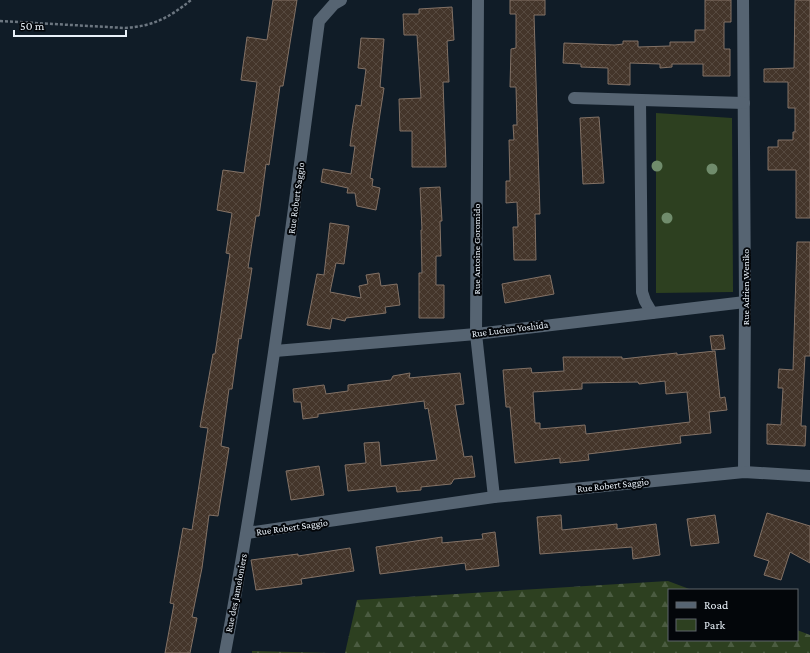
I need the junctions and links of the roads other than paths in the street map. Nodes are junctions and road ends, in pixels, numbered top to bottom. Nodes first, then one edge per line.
1 (341, 0) edge
2 (478, 0) edge
3 (743, 0) edge
4 (574, 98) dead end
5 (640, 100) junction
6 (744, 103) junction
7 (745, 302) junction
8 (652, 313) junction
9 (476, 334) junction
10 (275, 351) junction
11 (744, 472) junction
12 (810, 476) edge
13 (494, 497) junction
14 (247, 533) junction
15 (225, 653) edge

1 - 10 street, Rue Robert Saggio
2 - 9 street, Rue Antoine Goromido
3 - 6 street, Rue Adrien Weniko
4 - 5 street
5 - 6 street
5 - 8 street
6 - 7 street, Rue Adrien Weniko
7 - 8 street, Rue Lucien Yoshida
7 - 11 street, Rue Adrien Weniko
8 - 9 street, Rue Lucien Yoshida
9 - 10 street, Rue Lucien Yoshida
9 - 13 street, Rue Antoine Goromido
10 - 14 street, Rue Robert Saggio
11 - 12 street, Rue Robert Saggio
11 - 13 street, Rue Robert Saggio
13 - 14 street, Rue Robert Saggio
14 - 15 street, Rue des Jameloniers

